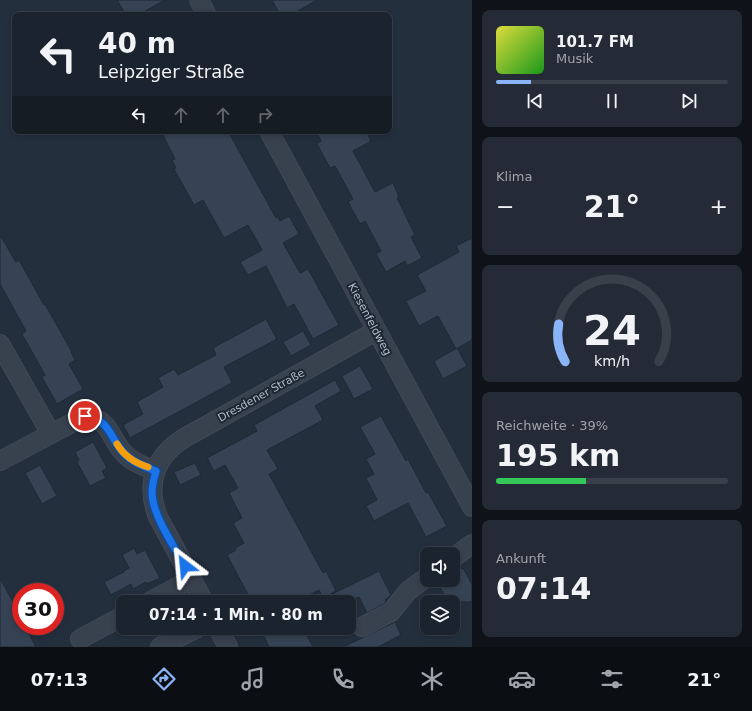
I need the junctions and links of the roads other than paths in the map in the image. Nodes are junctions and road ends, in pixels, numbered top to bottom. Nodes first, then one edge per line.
1 (199, 0) edge
2 (205, 12) edge
3 (271, 134) edge
4 (376, 331) junction
5 (0, 344) edge
6 (51, 434) junction
7 (0, 461) edge
8 (156, 471) junction
9 (472, 507) edge
10 (472, 544) edge
11 (460, 553) edge
12 (192, 579) junction
13 (420, 582) edge
14 (162, 595) edge
15 (200, 595) edge
16 (116, 620) edge
17 (362, 627) dead end
18 (183, 635) edge
19 (222, 635) edge
20 (80, 639) dead end
21 (160, 647) edge
22 (228, 647) edge

1 - 2 street
3 - 4 street, Kiesenfeldweg
4 - 8 street, Dresdener Straße
4 - 9 street, Kiesenfeldweg
5 - 6 street
6 - 7 street
6 - 8 street
8 - 12 street, Dresdener Straße
10 - 11 street
12 - 14 street
12 - 15 street, Dresdener Straße
13 - 17 street
16 - 20 street
18 - 21 street
19 - 22 street

